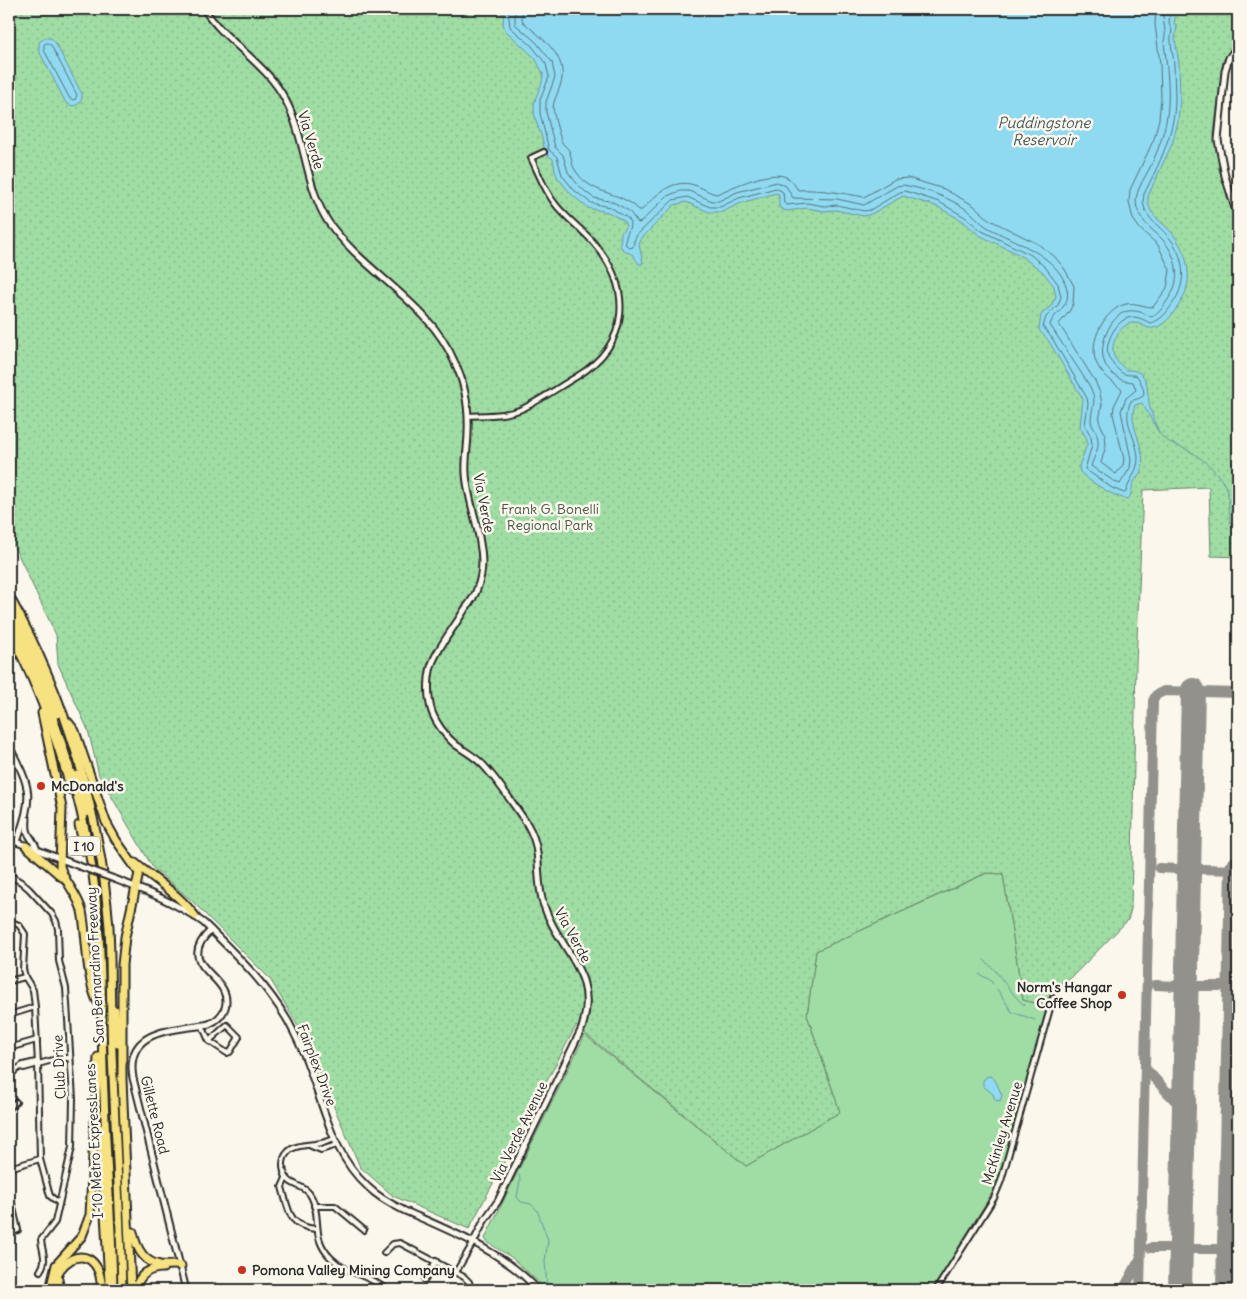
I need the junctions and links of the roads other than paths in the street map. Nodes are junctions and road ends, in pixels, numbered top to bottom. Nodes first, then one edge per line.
1 (204, 9) edge
2 (1238, 45) edge
3 (544, 152) dead end
4 (1238, 218) edge
5 (468, 416) junction
6 (9, 596) edge
7 (9, 607) edge
8 (9, 616) edge
9 (9, 631) edge
10 (39, 698) junction
11 (66, 720) junction
12 (9, 746) edge
13 (26, 815) junction
14 (9, 839) edge
15 (17, 842) junction
16 (26, 846) junction
17 (37, 850) junction
18 (123, 850) junction
19 (61, 859) junction
20 (9, 875) edge
21 (66, 880) junction
22 (136, 888) junction
23 (195, 916) junction
24 (9, 921) edge
25 (211, 930) junction
26 (110, 963) junction
27 (25, 977) junction
28 (9, 981) edge
29 (1053, 998) dead end
30 (97, 1001) junction
31 (35, 1007) junction
32 (9, 1015) edge
33 (111, 1016) junction
34 (202, 1025) junction
35 (582, 1028) joint
36 (37, 1040) junction
37 (209, 1041) junction
38 (9, 1050) edge
39 (70, 1058) junction
40 (98, 1058) junction
41 (12, 1062) dead end
42 (38, 1064) junction
43 (9, 1075) edge
44 (122, 1079) junction
45 (16, 1102) dead end
46 (9, 1108) edge
47 (334, 1139) junction
48 (322, 1144) junction
49 (337, 1145) junction
50 (311, 1146) junction
51 (322, 1150) junction
52 (40, 1159) junction
53 (9, 1160) edge
54 (10, 1168) edge
55 (286, 1178) junction
56 (9, 1190) edge
57 (119, 1194) junction
58 (127, 1201) junction
59 (59, 1203) junction
60 (314, 1206) junction
61 (316, 1229) junction
62 (364, 1230) dead end
63 (9, 1232) edge
64 (473, 1243) junction
65 (384, 1253) dead end
66 (436, 1261) junction
67 (181, 1266) junction
68 (40, 1271) dead end
69 (456, 1272) junction
70 (57, 1274) junction
71 (426, 1280) dead end
72 (52, 1290) edge
73 (60, 1290) edge
74 (102, 1290) edge
75 (108, 1290) edge
76 (115, 1290) edge
77 (122, 1290) edge
78 (131, 1290) edge
79 (135, 1290) edge
80 (186, 1290) edge
81 (387, 1290) edge
82 (471, 1290) edge
83 (538, 1290) edge
84 (936, 1290) edge

1 - 5 main road, Via Verde
2 - 4 main road
3 - 5 street
5 - 35 main road, Via Verde
6 - 11 highway, San Bernardino Freeway / I 10
7 - 33 highway
8 - 76 highway, I-10 Metro ExpressLanes
9 - 10 highway, San Bernardino Freeway / I 10
10 - 19 highway
10 - 30 highway, San Bernardino Freeway / I 10
11 - 18 highway
11 - 26 highway, San Bernardino Freeway / I 10
12 - 13 main road
13 - 15 main road
13 - 17 main road
14 - 15 main road, Fairplex Drive
15 - 16 main road, Fairplex Drive
16 - 17 main road, Fairplex Drive
16 - 21 highway
17 - 19 main road, Fairplex Drive
18 - 22 highway
18 - 23 highway
19 - 21 highway
19 - 22 main road, Fairplex Drive, bridge
20 - 39 street, Club Drive
21 - 30 highway
22 - 23 main road, Fairplex Drive
22 - 44 highway
23 - 25 main road, Fairplex Drive
24 - 27 street
25 - 34 main road, Gillette Road
25 - 47 main road, Fairplex Drive
26 - 33 highway, San Bernardino Freeway / I 10
26 - 44 highway
27 - 28 street
27 - 31 street
29 - 84 street, McKinley Avenue
30 - 40 highway, San Bernardino Freeway / I 10
31 - 32 street
31 - 36 street
33 - 57 highway, San Bernardino Freeway / I 10
34 - 37 street
34 - 67 main road, Gillette Road
35 - 64 main road, Via Verde Avenue
36 - 38 street
36 - 42 street
37 - 37 street
38 - 41 street
39 - 42 street
39 - 59 street, Club Drive
40 - 72 highway
40 - 75 highway, San Bernardino Freeway / I 10
42 - 43 street
42 - 52 street
44 - 58 highway
45 - 46 street
47 - 48 street
47 - 49 main road, Fairplex Drive
48 - 50 street
48 - 51 street
49 - 51 street
49 - 64 main road, Fairplex Drive
50 - 51 street
50 - 55 street
52 - 54 street
52 - 59 street
53 - 54 street
55 - 60 street
55 - 61 street
56 - 63 street
57 - 76 highway, I-10 Metro ExpressLanes
57 - 77 highway, San Bernardino Freeway / I 10
58 - 67 highway
58 - 78 highway
59 - 68 street, Club Drive
60 - 61 street
60 - 62 street
61 - 81 street
64 - 69 street
64 - 83 main road, Fairplex Drive
65 - 66 street
66 - 69 street
66 - 71 street
67 - 79 highway
67 - 80 main road, Gillette Road
69 - 82 street
70 - 72 highway
70 - 73 highway
70 - 74 highway

